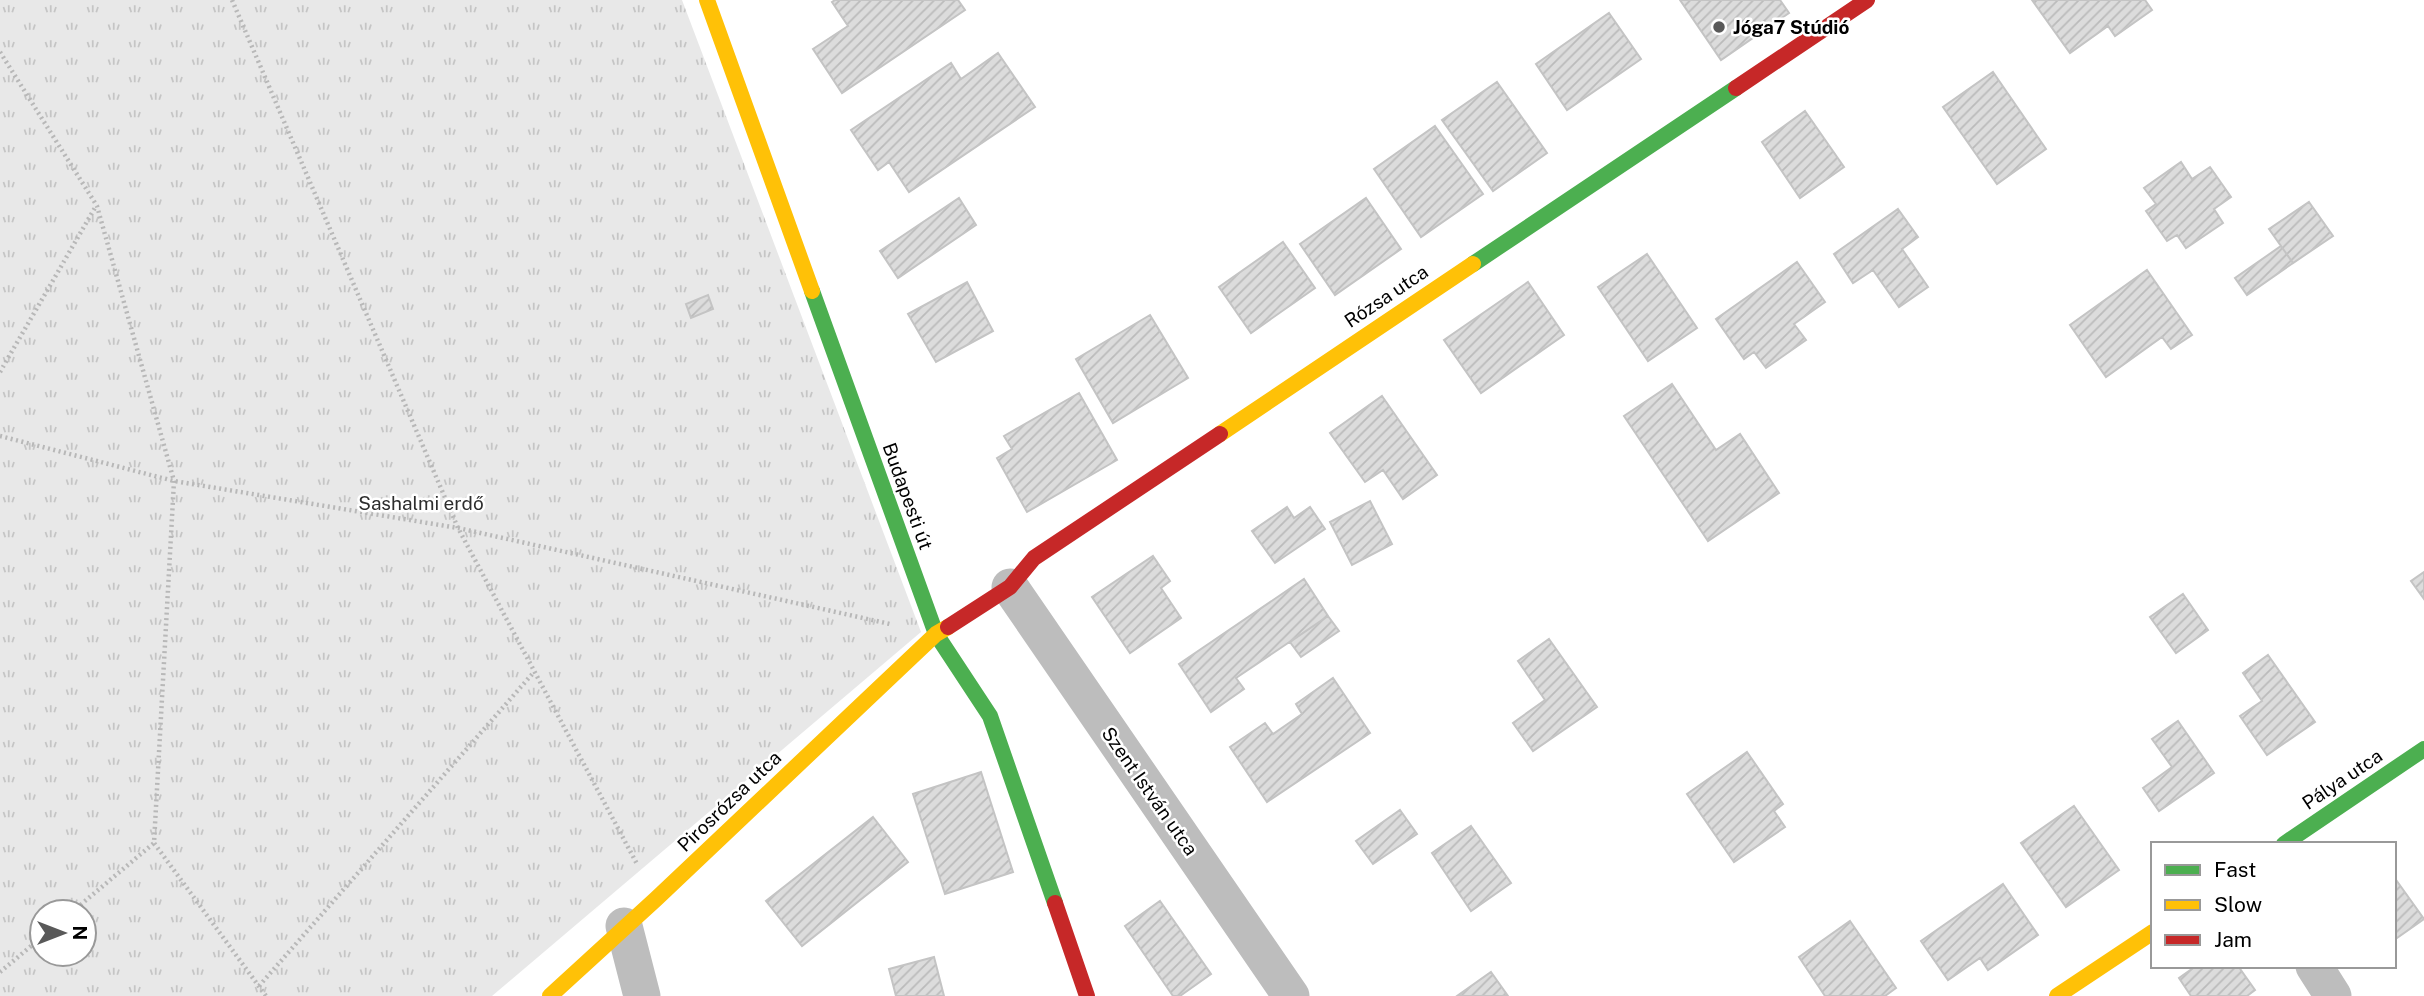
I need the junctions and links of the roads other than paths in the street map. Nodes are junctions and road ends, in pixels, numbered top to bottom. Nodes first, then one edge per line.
1 (707, 0) edge
2 (1867, 0) edge
3 (1010, 587) junction
4 (936, 634) junction
5 (2424, 749) edge
6 (2287, 842) edge
7 (624, 926) junction
8 (2151, 933) edge
9 (2315, 968) edge
10 (550, 996) edge
11 (642, 996) edge
12 (1087, 996) edge
13 (1291, 996) edge
14 (2057, 996) edge
15 (2333, 996) edge

1 - 4 street, Budapesti út
2 - 3 street, Rózsa utca
3 - 4 street, Rózsa utca
3 - 13 street, Szent István utca
4 - 7 street, Pirosrózsa utca
4 - 12 street, Budapesti út
5 - 6 street, Pálya utca
7 - 10 street, Pirosrózsa utca
7 - 11 street
8 - 14 street
9 - 15 street

